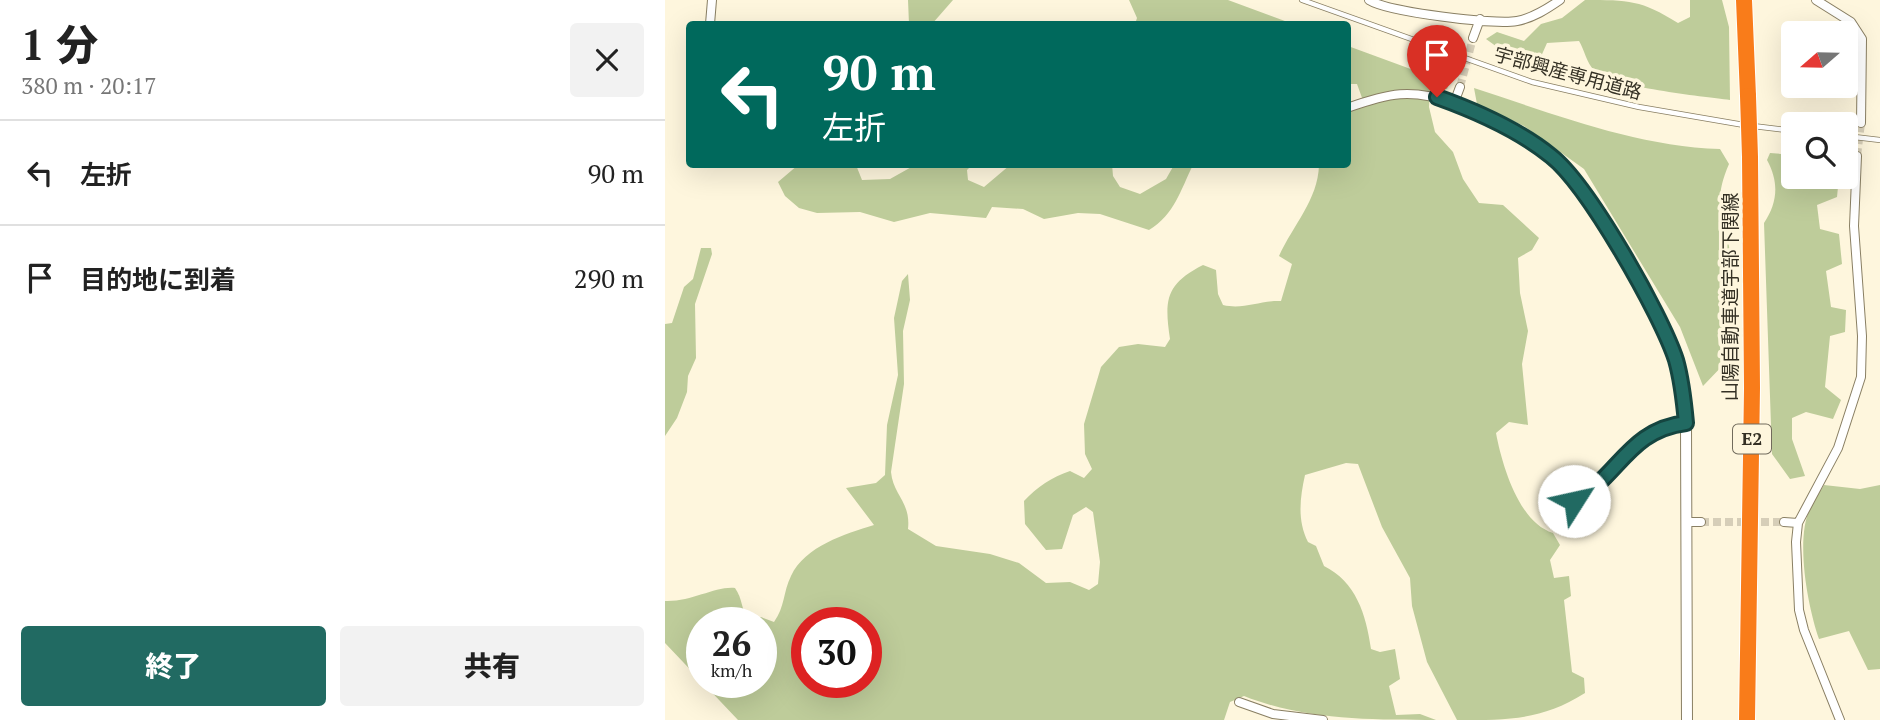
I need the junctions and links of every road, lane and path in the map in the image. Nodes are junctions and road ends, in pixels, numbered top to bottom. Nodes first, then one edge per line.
1 (712, 0) edge
2 (1302, 0) edge
3 (1369, 0) edge
4 (1560, 0) edge
5 (1744, 0) edge
6 (1816, 0) edge
7 (1480, 19) junction
8 (710, 21) edge
9 (1473, 38) tunnel mouth
10 (1460, 87) tunnel mouth
11 (1454, 103) junction
12 (1351, 107) edge
13 (1861, 123) tunnel mouth
14 (1781, 129) edge
15 (1858, 137) edge
16 (1880, 139) edge
17 (1856, 189) edge
18 (1686, 423) junction
19 (1574, 501) dead end
20 (1687, 522) junction
21 (1701, 522) tunnel mouth
22 (1784, 522) tunnel mouth
23 (1798, 523) junction
24 (1239, 702) dead end
25 (1323, 720) edge
26 (1687, 720) edge
27 (1747, 720) edge
28 (1840, 720) edge

1 - 8 street
2 - 14 lane, 宇部興産専用道路
3 - 7 street
4 - 7 street
5 - 27 highway, 山陽自動車道宇部下関線 / E2, bridge
6 - 13 street
7 - 9 street
10 - 11 street
11 - 12 street
11 - 18 street
15 - 16 lane
17 - 23 street
18 - 19 street
18 - 20 street
20 - 21 street
20 - 26 street
22 - 23 street
23 - 28 street
24 - 25 street

